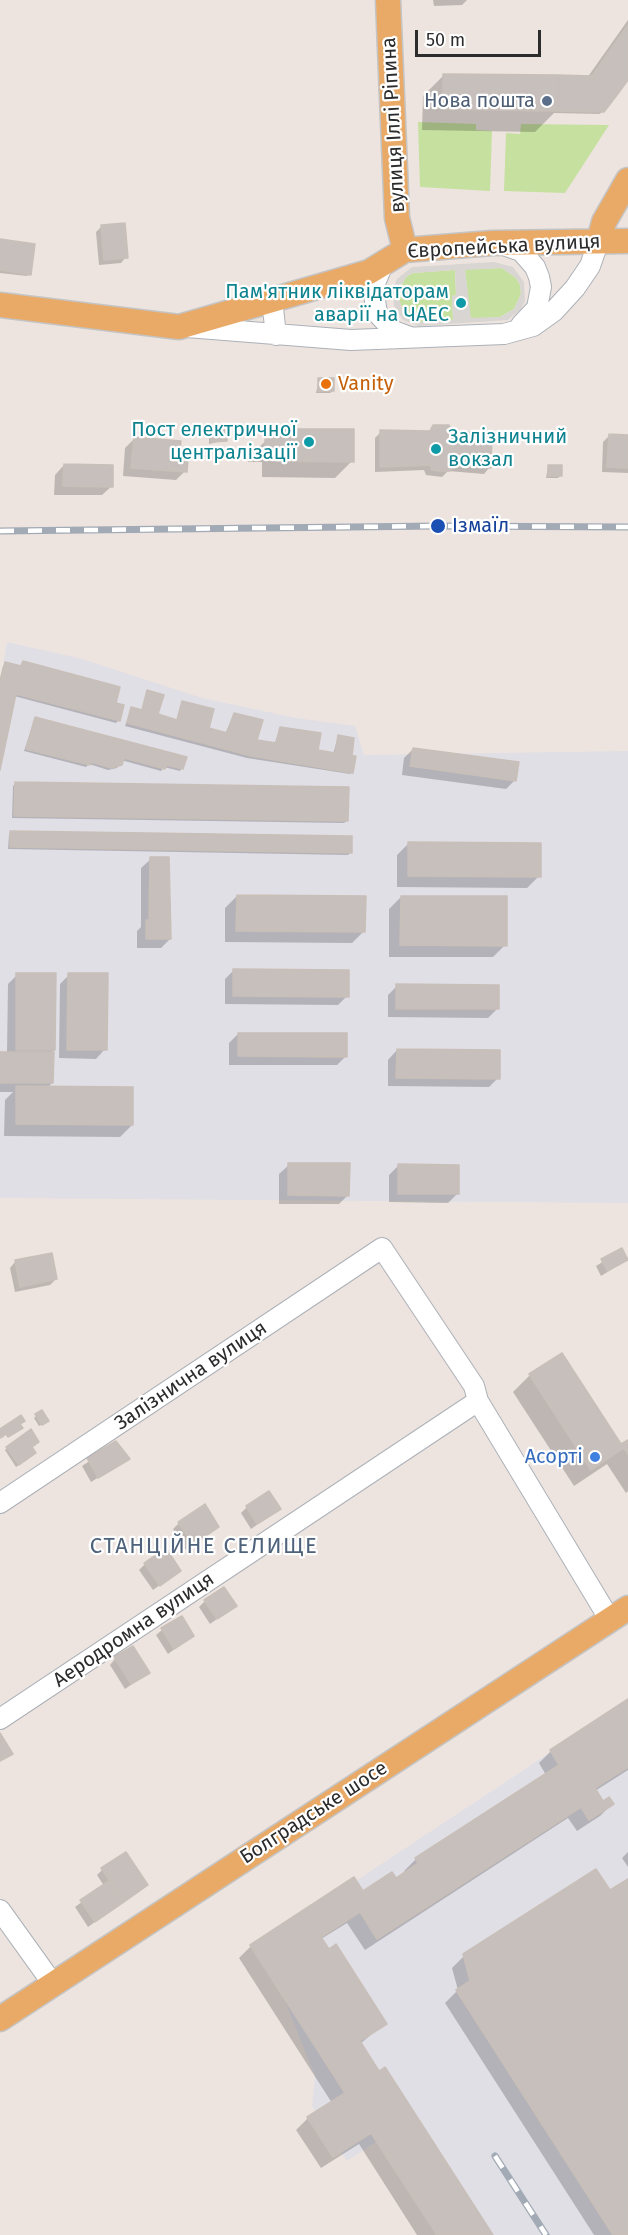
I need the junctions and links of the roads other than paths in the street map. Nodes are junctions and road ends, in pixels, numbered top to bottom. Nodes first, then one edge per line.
1 (388, 0) edge
2 (628, 180) edge
3 (599, 240) junction
4 (628, 241) edge
5 (492, 243) junction
6 (405, 250) junction
7 (382, 264) junction
8 (272, 300) junction
9 (0, 304) edge
10 (178, 327) junction
11 (515, 331) junction
12 (276, 335) junction
13 (418, 338) junction
14 (478, 1401) junction
15 (0, 1503) edge
16 (619, 1614) edge
17 (0, 1719) edge
18 (0, 1910) edge
19 (53, 1984) junction
20 (0, 2019) edge

1 - 6 main road, вулиця Іллі Ріпина
2 - 3 main road
3 - 4 main road, Європейська вулиця
3 - 5 main road, Європейська вулиця
3 - 11 street
5 - 6 main road, Європейська вулиця
5 - 11 street
6 - 7 main road, Європейська вулиця
7 - 8 main road, Європейська вулиця
7 - 13 street
8 - 10 main road, Європейська вулиця
8 - 12 street
9 - 10 main road, Європейська вулиця
10 - 12 street
11 - 13 street
12 - 13 street
14 - 15 street, Залізнична вулиця
14 - 16 street
14 - 17 street, Аеродромна вулиця
16 - 19 main road, Болградське шосе
18 - 19 street
19 - 20 main road, Болградське шосе

